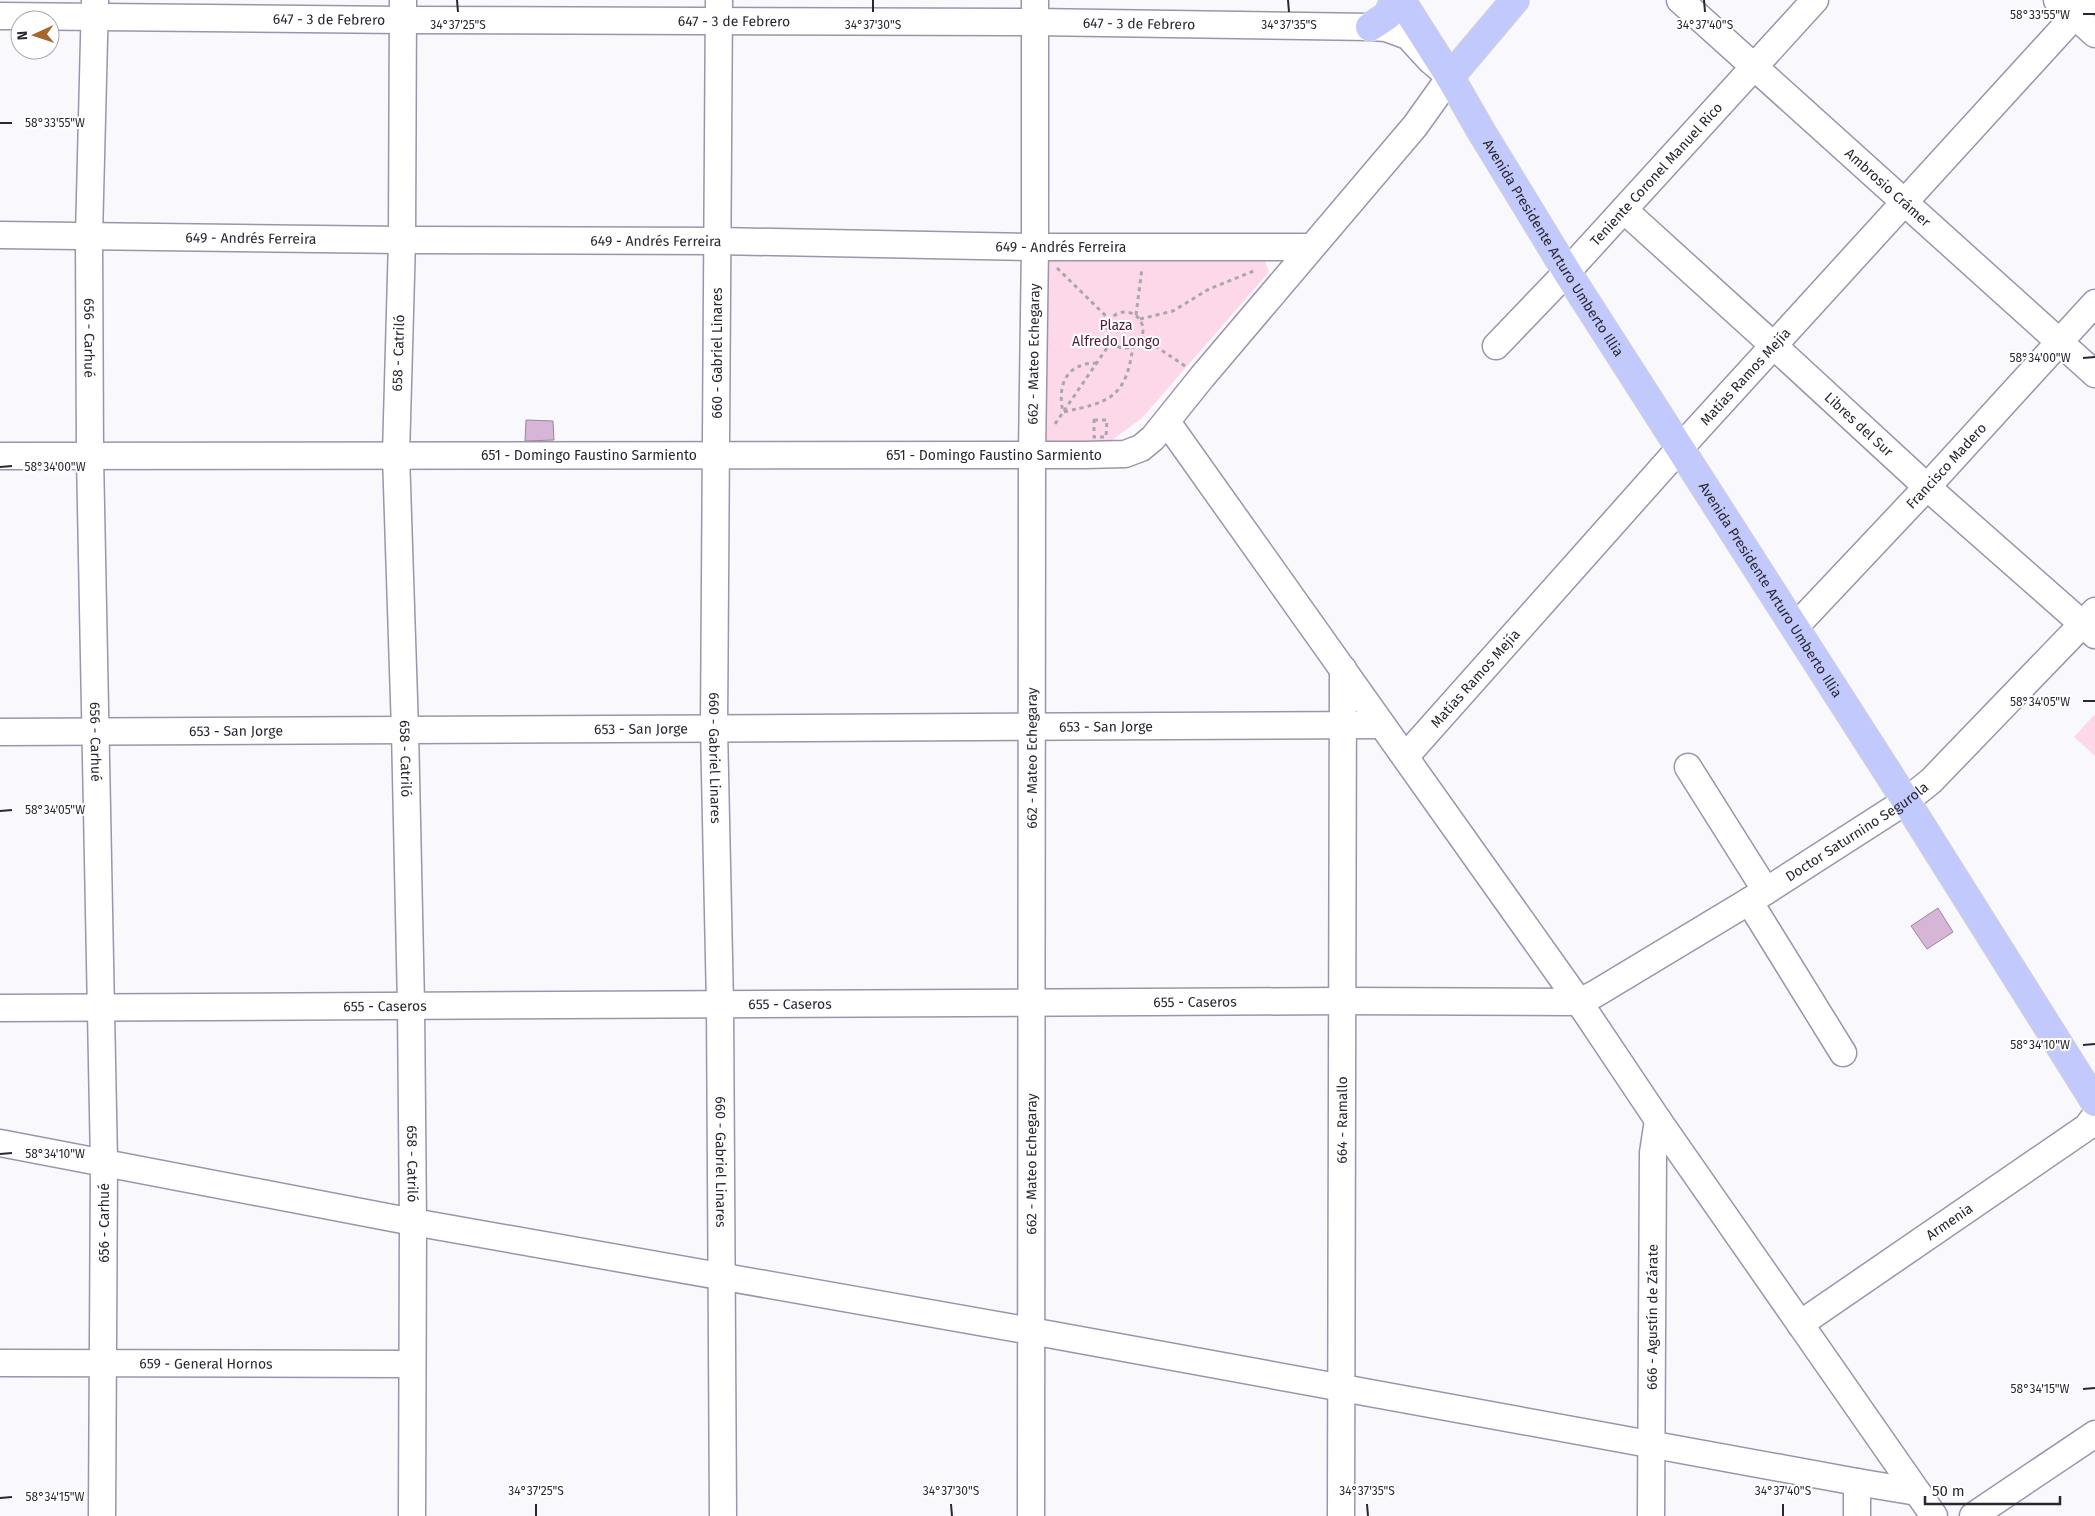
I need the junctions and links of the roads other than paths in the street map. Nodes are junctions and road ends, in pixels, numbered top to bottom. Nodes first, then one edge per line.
1 (1394, 0) edge
2 (1401, 0) edge
3 (1420, 0) edge
4 (1515, 0) edge
5 (1680, 0) edge
6 (1815, 0) edge
7 (2073, 5) edge
8 (95, 9) edge
9 (403, 10) edge
10 (719, 10) edge
11 (1035, 11) edge
12 (0, 16) edge
13 (1370, 27) junction
14 (2095, 34) edge
15 (1753, 67) junction
16 (1450, 77) junction
17 (1905, 203) junction
18 (1624, 210) junction
19 (0, 235) edge
20 (88, 236) junction
21 (402, 240) junction
22 (717, 241) junction
23 (1035, 247) junction
24 (1311, 247) junction
25 (1567, 272) junction
26 (2095, 303) edge
27 (2060, 342) junction
28 (1496, 346) dead end
29 (1774, 346) junction
30 (2095, 374) edge
31 (1167, 422) junction
32 (1680, 448) junction
33 (1032, 454) junction
34 (1125, 454) junction
35 (396, 455) junction
36 (717, 455) junction
37 (0, 456) edge
38 (90, 456) junction
39 (1198, 467) junction
40 (1927, 488) junction
41 (2091, 623) edge
42 (1795, 627) junction
43 (1343, 670) junction
44 (1343, 724) junction
45 (1382, 725) junction
46 (1032, 726) junction
47 (714, 728) junction
48 (405, 730) junction
49 (96, 731) junction
50 (0, 732) edge
51 (1406, 756) junction
52 (1688, 767) dead end
53 (1906, 800) junction
54 (1757, 896) junction
55 (1342, 1001) junction
56 (1579, 1002) junction
57 (720, 1004) junction
58 (1030, 1004) junction
59 (411, 1005) junction
60 (0, 1008) edge
61 (101, 1008) junction
62 (1843, 1053) dead end
63 (2095, 1102) edge
64 (2095, 1116) edge
65 (1658, 1120) junction
66 (0, 1143) edge
67 (104, 1163) junction
68 (414, 1222) junction
69 (722, 1276) junction
70 (1800, 1324) junction
71 (1031, 1331) junction
72 (0, 1363) edge
73 (104, 1364) junction
74 (412, 1364) junction
75 (1342, 1388) junction
76 (2095, 1434) edge
77 (1651, 1444) junction
78 (1857, 1482) junction
79 (1917, 1492) junction
80 (102, 1516) edge
81 (412, 1516) edge
82 (723, 1516) edge
83 (1031, 1516) edge
84 (1341, 1516) edge
85 (1651, 1516) edge
86 (1857, 1516) edge
87 (1934, 1516) edge
88 (1972, 1516) edge

1 - 13 main road
2 - 16 main road
3 - 16 main road
4 - 16 main road
5 - 15 street, Ambrosio Crámer
6 - 15 street, Teniente Coronel Manuel Rico
7 - 14 street
7 - 17 street, Matías Ramos Mejía
8 - 9 street, 647 - 3 de Febrero
8 - 12 street, 647 - 3 de Febrero
8 - 20 street, 656 - Carhué
9 - 10 street, 647 - 3 de Febrero
9 - 21 street, 658 - Catriló
10 - 11 street, 647 - 3 de Febrero
10 - 22 street, 660 - Gabriel Linares
11 - 13 street, 647 - 3 de Febrero
11 - 23 street, 662 - Mateo Echegaray
13 - 16 street, 647 - 3 de Febrero
15 - 17 street, Ambrosio Crámer
15 - 18 street, Teniente Coronel Manuel Rico
16 - 24 street, 651 - Domingo Faustino Sarmiento
16 - 25 main road, Avenida Presidente Arturo Umberto Illia
17 - 27 street, Ambrosio Crámer
17 - 29 street, Matías Ramos Mejía
18 - 25 street, Teniente Coronel Manuel Rico
18 - 29 street, Libres del Sur
19 - 20 street, 649 - Andrés Ferreira
20 - 21 street, 649 - Andrés Ferreira
20 - 38 street, 656 - Carhué
21 - 22 street, 649 - Andrés Ferreira
21 - 35 street, 658 - Catriló
22 - 23 street, 649 - Andrés Ferreira
22 - 36 street, 660 - Gabriel Linares
23 - 24 street, 649 - Andrés Ferreira
23 - 33 street, 662 - Mateo Echegaray
24 - 31 street, 651 - Domingo Faustino Sarmiento
25 - 28 street, Teniente Coronel Manuel Rico
25 - 32 main road, Avenida Presidente Arturo Umberto Illia
26 - 27 street, Francisco Madero
27 - 30 street, Ambrosio Crámer
27 - 40 street, Francisco Madero
29 - 32 street, Matías Ramos Mejía
29 - 40 street, Libres del Sur
31 - 34 street, 651 - Domingo Faustino Sarmiento
31 - 39 street
32 - 42 main road, Avenida Presidente Arturo Umberto Illia
32 - 51 street, Matías Ramos Mejía
33 - 34 street, 651 - Domingo Faustino Sarmiento
33 - 36 street, 651 - Domingo Faustino Sarmiento
33 - 46 street, 662 - Mateo Echegaray
34 - 39 street
35 - 36 street, 651 - Domingo Faustino Sarmiento
35 - 38 street, 651 - Domingo Faustino Sarmiento
35 - 48 street, 658 - Catriló
36 - 47 street, 660 - Gabriel Linares
37 - 38 street, 651 - Domingo Faustino Sarmiento
38 - 49 street, 656 - Carhué
39 - 43 street
40 - 41 street, Libres del Sur
40 - 42 street, Francisco Madero
41 - 53 street, Doctor Saturnino Segurola
42 - 53 main road, Avenida Presidente Arturo Umberto Illia
43 - 44 street, 664 - Ramallo
43 - 45 street
44 - 45 street
44 - 46 street, 653 - San Jorge
44 - 55 street, 664 - Ramallo
45 - 51 street
46 - 47 street, 653 - San Jorge
46 - 58 street, 662 - Mateo Echegaray
47 - 48 street, 653 - San Jorge
47 - 57 street, 660 - Gabriel Linares
48 - 49 street, 653 - San Jorge
48 - 59 street, 658 - Catriló
49 - 50 street, 653 - San Jorge
49 - 61 street, 656 - Carhué
51 - 56 street
52 - 54 street
53 - 54 street, Doctor Saturnino Segurola
53 - 63 main road, Avenida Presidente Arturo Umberto Illia
54 - 56 street, Doctor Saturnino Segurola
54 - 62 street
55 - 56 street, 655 - Caseros
55 - 58 street, 655 - Caseros
55 - 75 street, 664 - Ramallo
56 - 65 street
57 - 58 street, 655 - Caseros
57 - 59 street, 655 - Caseros
57 - 69 street, 660 - Gabriel Linares
58 - 71 street, 662 - Mateo Echegaray
59 - 61 street, 655 - Caseros
59 - 68 street, 658 - Catriló
60 - 61 street, 655 - Caseros
61 - 67 street, 656 - Carhué
64 - 70 street, Armenia
65 - 70 street
65 - 77 street, 666 - Agustín de Zárate
66 - 67 street
67 - 68 street
67 - 73 street, 656 - Carhué
68 - 69 street
68 - 74 street, 658 - Catriló
69 - 71 street
69 - 82 street, 660 - Gabriel Linares
70 - 79 street
71 - 75 street
71 - 83 street, 662 - Mateo Echegaray
72 - 73 street, 659 - General Hornos
73 - 74 street, 659 - General Hornos
73 - 80 street, 656 - Carhué
74 - 81 street, 658 - Catriló
75 - 77 street
75 - 84 street, 664 - Ramallo
76 - 88 street
77 - 78 street
77 - 85 street, 666 - Agustín de Zárate
78 - 79 street
78 - 86 street
79 - 87 street

